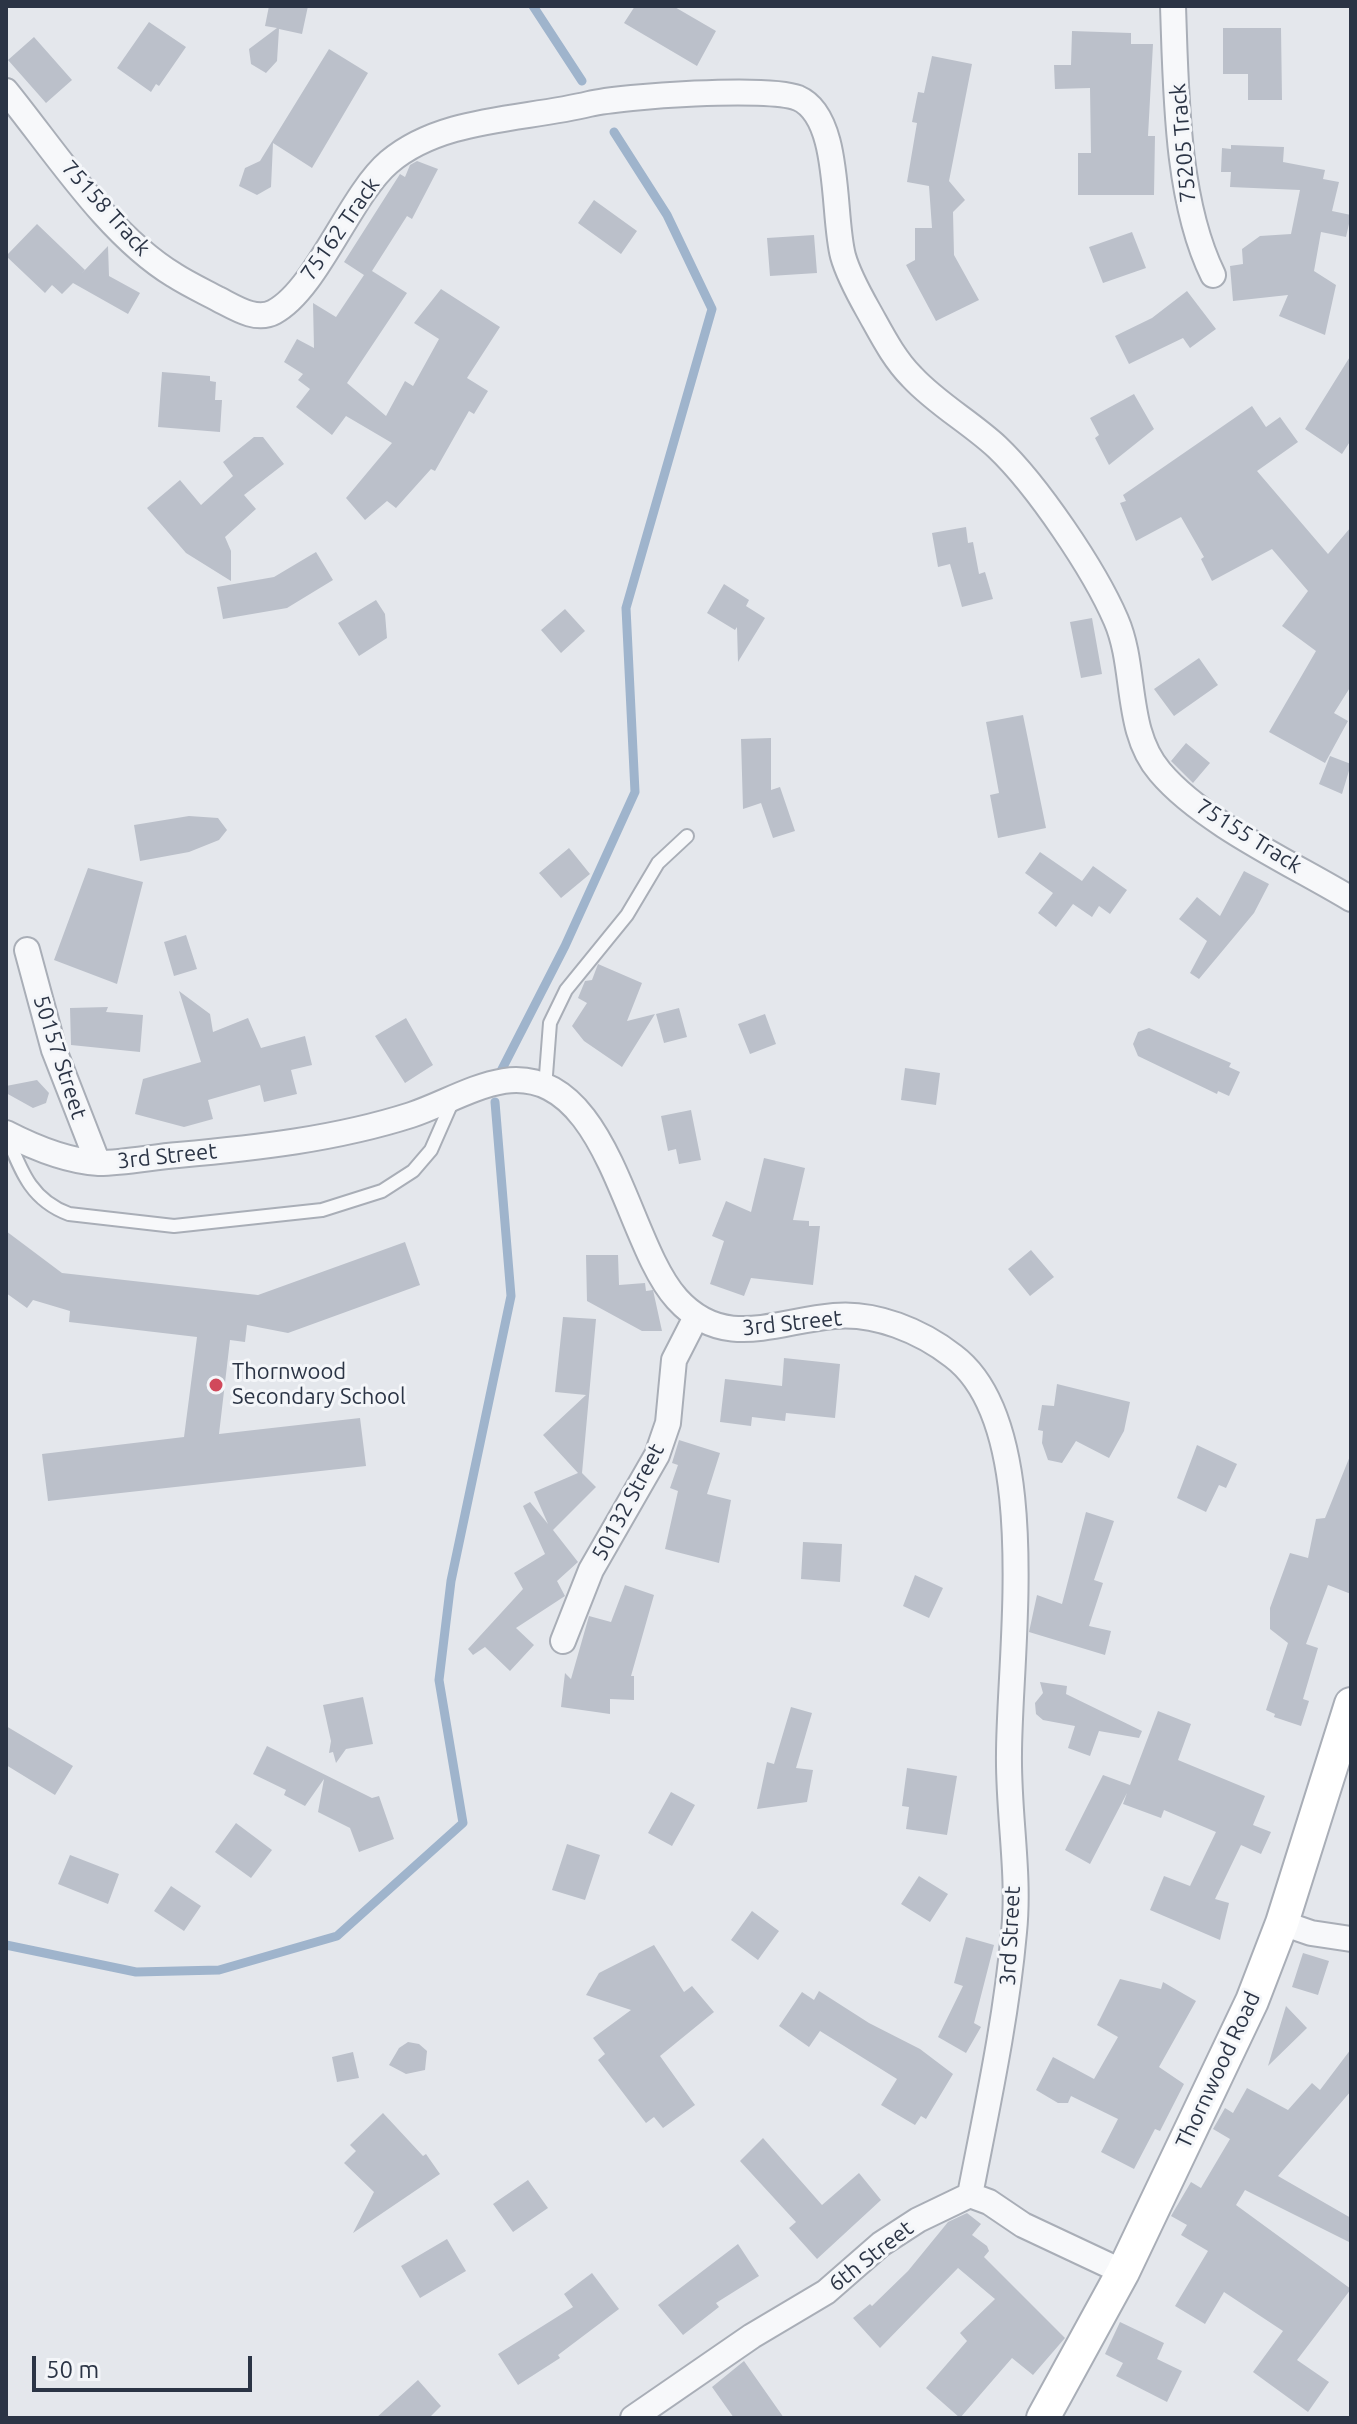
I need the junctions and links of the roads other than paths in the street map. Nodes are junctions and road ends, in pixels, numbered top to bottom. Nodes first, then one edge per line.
1 (1173, 6) edge
2 (6, 91) edge
3 (1213, 275) dead end
4 (270, 315) joint
5 (1130, 673) joint
6 (687, 836) dead end
7 (1351, 899) edge
8 (27, 950) dead end
9 (545, 1088) junction
10 (453, 1100) junction
11 (6, 1133) edge
12 (98, 1163) junction
13 (696, 1317) junction
14 (563, 1641) dead end
15 (1351, 1704) edge
16 (1282, 1923) junction
17 (1351, 1939) edge
18 (970, 2195) junction
19 (1123, 2272) junction
20 (633, 2418) edge
21 (1043, 2418) edge

1 - 3 street, 75205 Track
2 - 4 street, 75158 Track
4 - 5 street, 75162 Track
5 - 7 street, 75155 Track
6 - 9 lane
8 - 12 street, 50157 Street
9 - 10 street, 3rd Street
9 - 13 street, 3rd Street
10 - 11 lane
10 - 12 street, 3rd Street
11 - 12 street, 3rd Street
13 - 14 street, 50132 Street
13 - 18 street, 3rd Street
15 - 16 street, Thornwood Road
16 - 17 street
16 - 19 street, Thornwood Road
18 - 19 street
18 - 20 street, 6th Street
19 - 21 street, Thornwood Road

